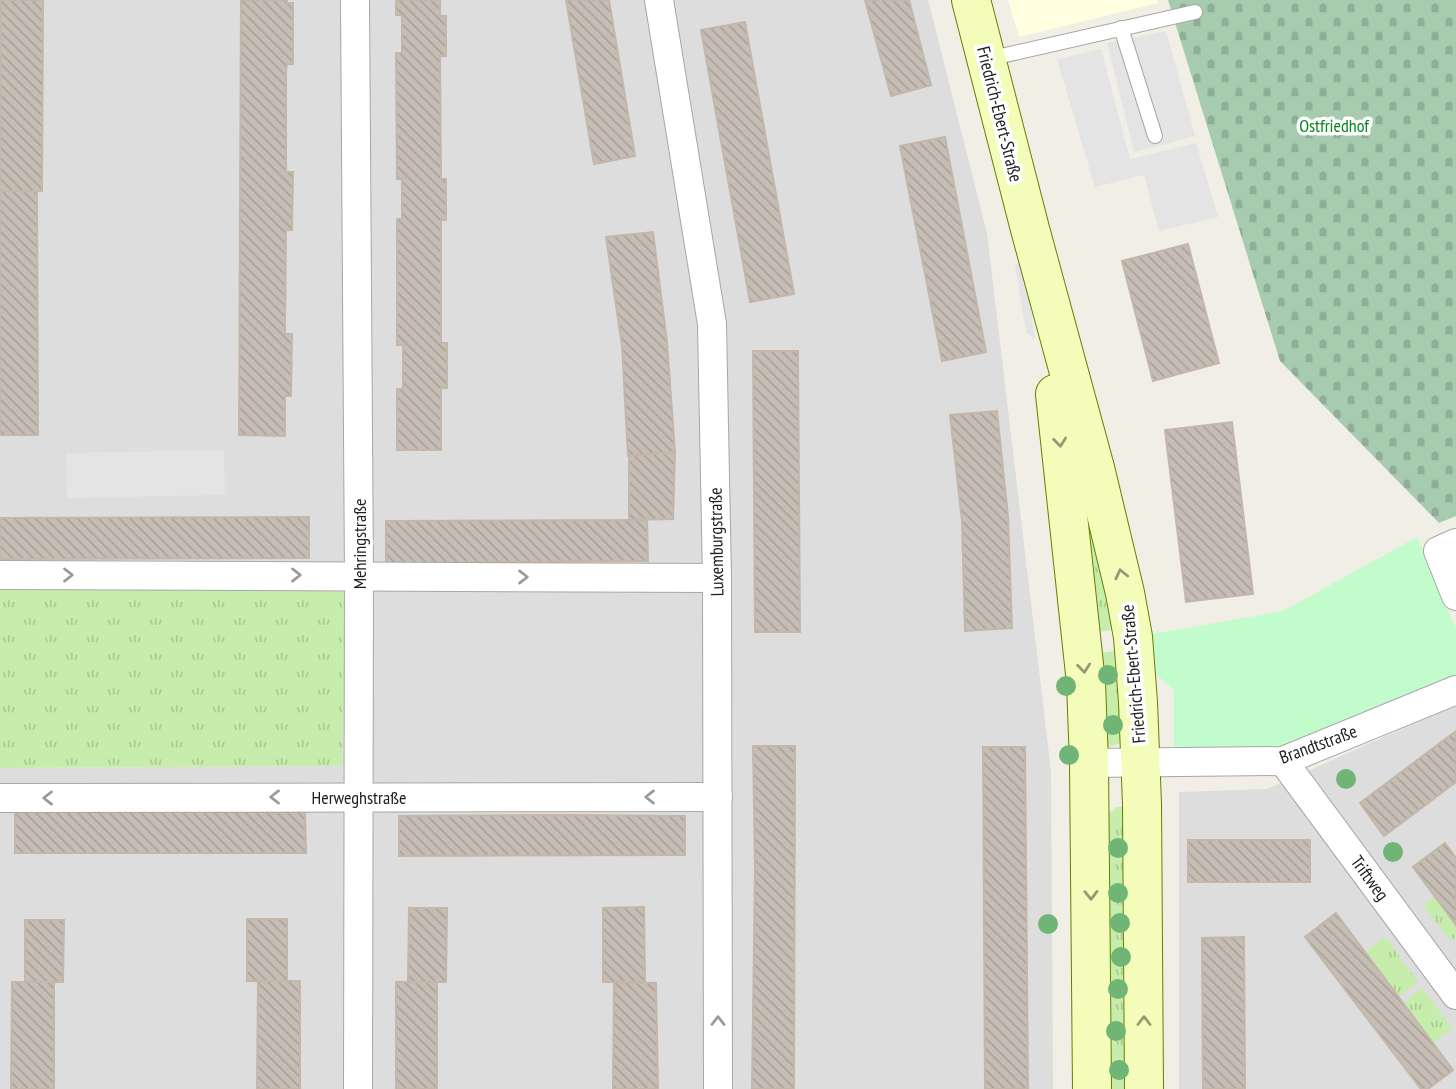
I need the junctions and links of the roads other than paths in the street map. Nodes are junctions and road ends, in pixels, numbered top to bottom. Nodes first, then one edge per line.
1 (355, 0) edge
2 (659, 0) edge
3 (971, 0) edge
4 (1195, 12) dead end
5 (1121, 29) junction
6 (986, 59) junction
7 (1155, 136) dead end
8 (1030, 229) junction
9 (1456, 543) edge
10 (0, 575) edge
11 (359, 576) junction
12 (717, 578) junction
13 (1456, 596) edge
14 (1456, 690) edge
15 (1283, 761) junction
16 (1089, 762) junction
17 (1141, 762) junction
18 (358, 797) junction
19 (718, 797) junction
20 (0, 798) edge
21 (1456, 995) edge
22 (358, 1089) edge
23 (718, 1089) edge
24 (1092, 1089) edge
25 (1144, 1089) edge

1 - 11 street, Mehringstraße
2 - 12 street, Luxemburgstraße
3 - 6 street, Friedrich-Ebert-Straße
4 - 5 lane
5 - 6 lane
5 - 7 lane
6 - 8 street, Friedrich-Ebert-Straße
8 -> 16 street, Friedrich-Ebert-Straße
17 -> 8 street, Friedrich-Ebert-Straße
9 - 13 street
10 -> 11 street
11 -> 12 street
11 - 18 street, Mehringstraße
12 - 19 street, Luxemburgstraße
14 - 15 street, Brandtstraße
15 - 17 street, Brandtstraße
15 - 21 street, Triftweg
16 - 17 street, Brandtstraße
16 -> 24 street, Friedrich-Ebert-Straße
25 -> 17 street, Friedrich-Ebert-Straße
19 -> 18 street, Herweghstraße
18 -> 20 street, Herweghstraße
18 - 22 street, Mehringstraße
23 -> 19 street, Luxemburgstraße

